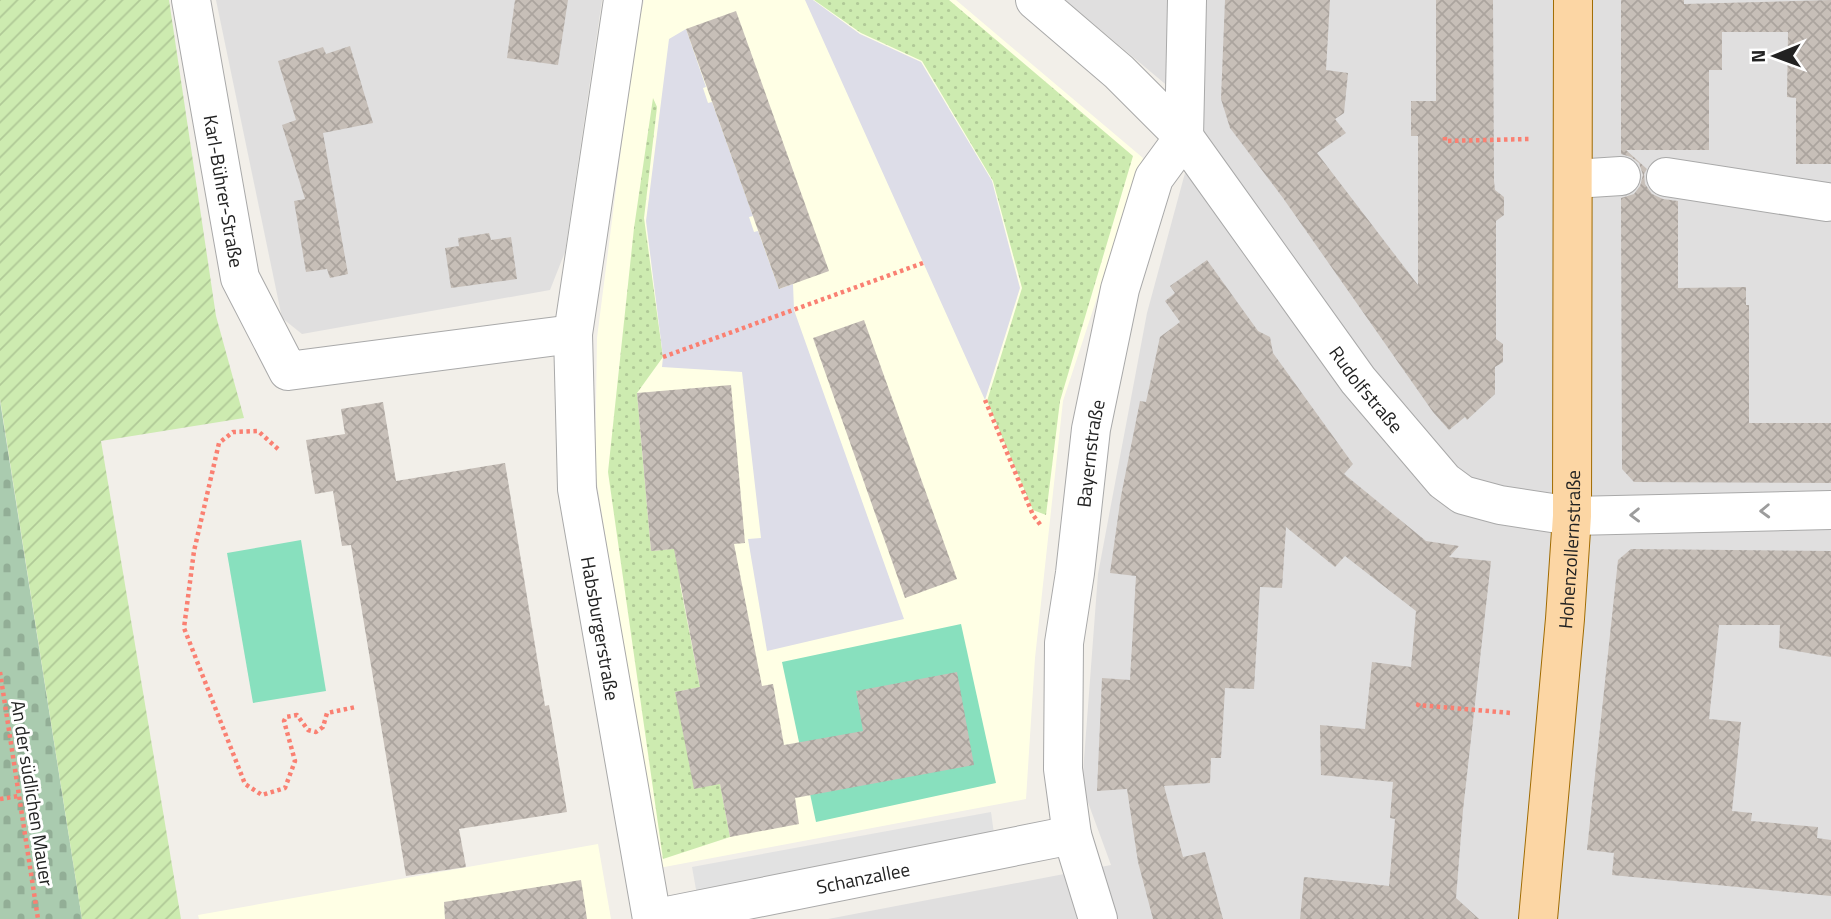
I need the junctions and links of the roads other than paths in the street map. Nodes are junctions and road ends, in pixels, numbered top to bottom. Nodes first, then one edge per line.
1 (191, 0) edge
2 (623, 0) edge
3 (1035, 0) edge
4 (1187, 0) edge
5 (1573, 0) edge
6 (1184, 138) junction
7 (1621, 176) dead end
8 (1666, 177) dead end
9 (1574, 179) junction
10 (1827, 202) dead end
11 (573, 334) junction
12 (1831, 510) edge
13 (1572, 516) junction
14 (1072, 835) junction
15 (652, 919) edge
16 (1098, 919) edge
17 (1538, 919) edge

1 - 11 street, Karl-Bührer-Straße
2 - 11 street, Habsburgerstraße
3 - 6 street, Rudolfstraße
4 - 6 street
5 - 9 main road, Hohenzollernstraße
6 - 13 street, Rudolfstraße
6 - 14 street, Bayernstraße
7 - 9 street
8 - 10 street
9 - 13 main road, Hohenzollernstraße
11 - 15 street, Habsburgerstraße
12 -> 13 street, Rudolfstraße
13 - 17 main road, Hohenzollernstraße
14 - 15 street, Schanzallee
14 - 16 street, Bayernstraße

